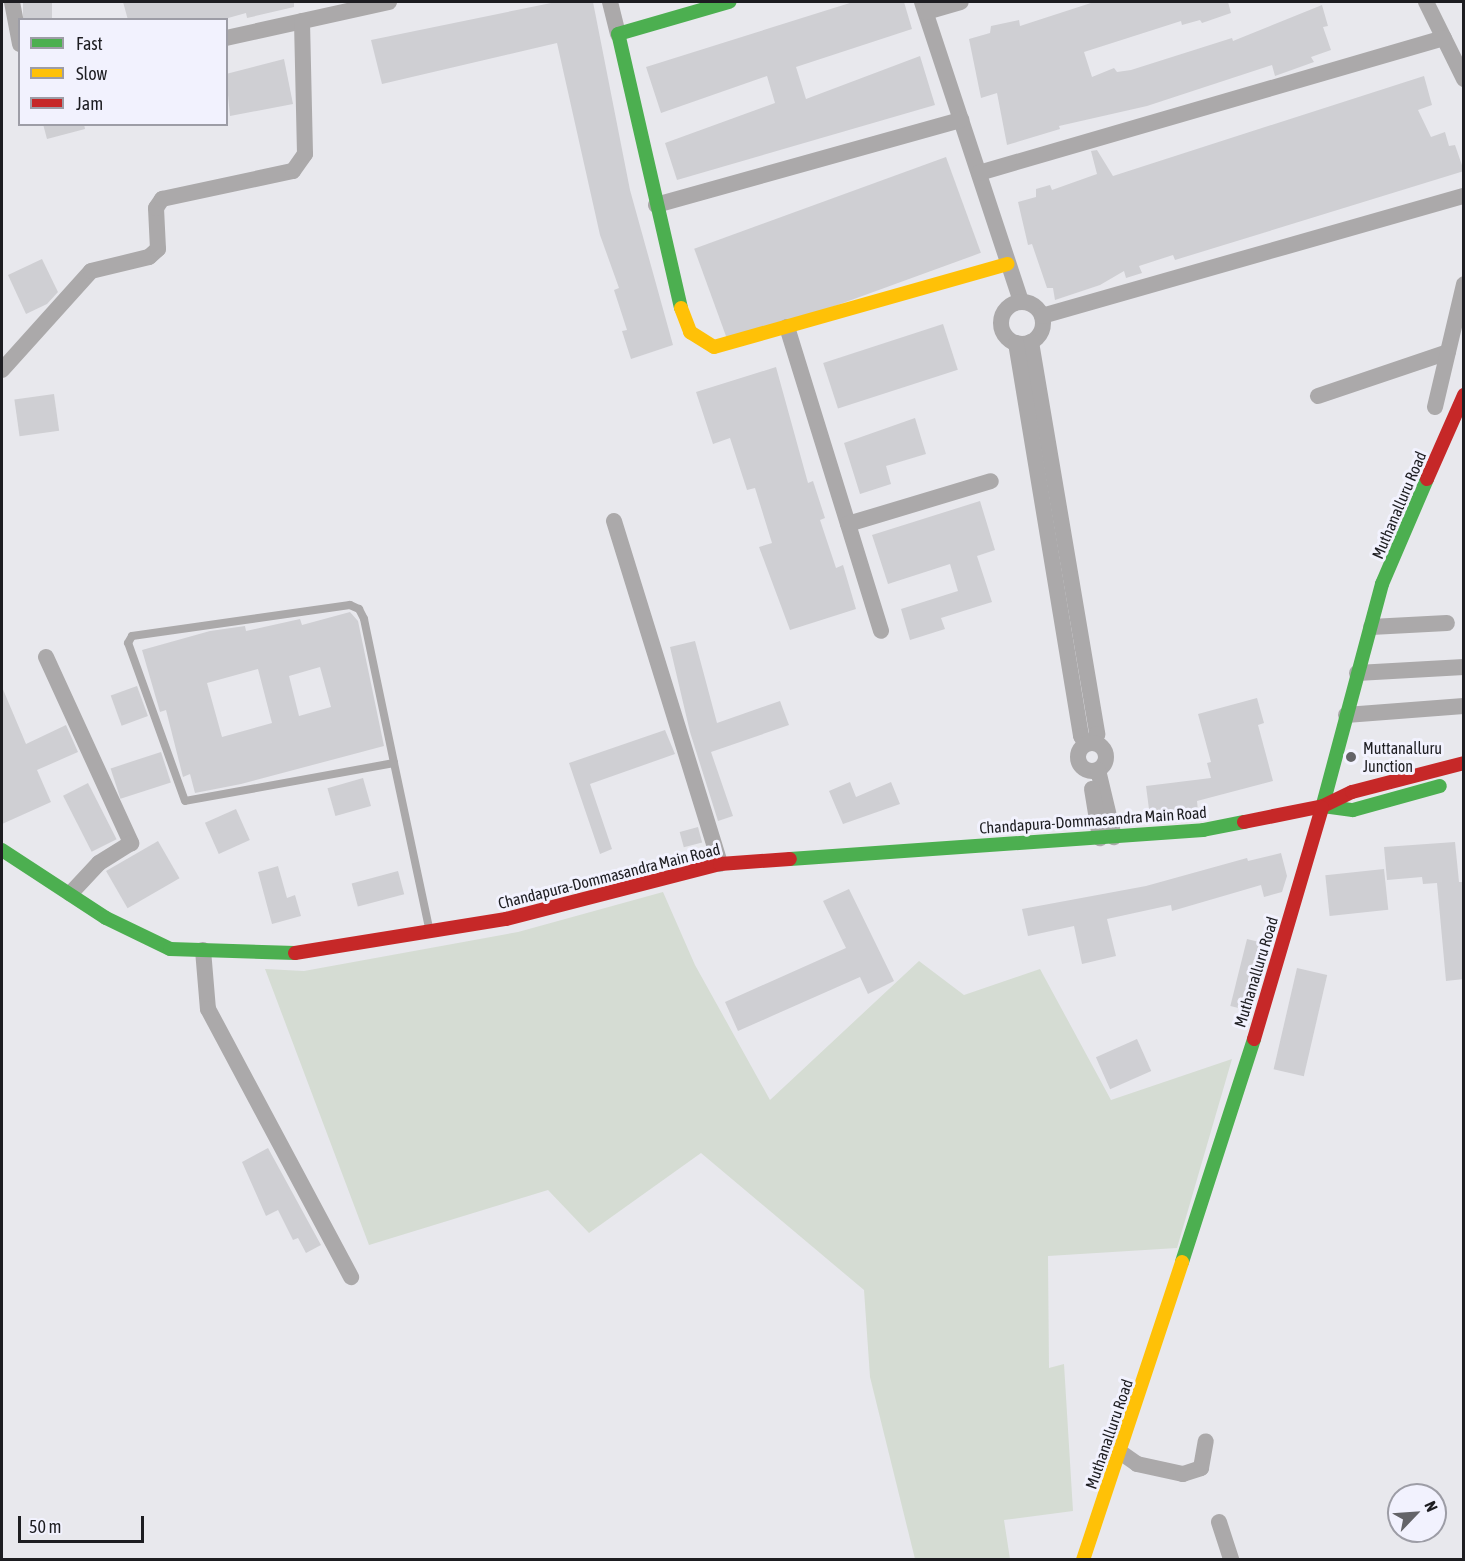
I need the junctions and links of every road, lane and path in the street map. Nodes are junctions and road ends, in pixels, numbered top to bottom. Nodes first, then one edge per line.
1 (12, 2) edge
2 (388, 2) edge
3 (610, 2) edge
4 (729, 2) edge
5 (961, 2) edge
6 (1426, 2) edge
7 (924, 7) edge
8 (302, 21) junction
9 (18, 34) edge
10 (618, 34) junction
11 (228, 38) edge
12 (1444, 38) junction
13 (1464, 79) edge
14 (961, 120) junction
15 (978, 173) junction
16 (1464, 196) edge
17 (656, 205) junction
18 (1008, 264) junction
19 (1464, 284) edge
20 (1021, 302) junction
21 (1042, 316) junction
22 (787, 327) junction
23 (1024, 343) junction
24 (1448, 352) junction
25 (2, 370) edge
26 (1464, 395) edge
27 (1318, 396) dead end
28 (1435, 407) dead end
29 (991, 481) dead end
30 (614, 521) dead end
31 (848, 524) junction
32 (1447, 623) dead end
33 (1371, 627) junction
34 (881, 631) dead end
35 (46, 657) dead end
36 (1464, 667) edge
37 (1358, 673) junction
38 (1464, 706) edge
39 (1346, 715) junction
40 (1090, 744) junction
41 (394, 763) junction
42 (1464, 763) edge
43 (1094, 771) junction
44 (1452, 782) dead end
45 (1323, 806) junction
46 (1107, 837) junction
47 (2, 850) edge
48 (720, 864) junction
49 (70, 894) junction
50 (429, 932) junction
51 (203, 950) junction
52 (351, 1277) dead end
53 (1206, 1440) dead end
54 (1120, 1452) junction
55 (1219, 1522) dead end
56 (1083, 1560) edge
57 (1231, 1560) edge

1 - 9 street
2 - 8 street
3 - 10 street
4 - 10 street
5 - 7 street
6 - 12 street
7 - 14 street
8 - 11 street
8 - 25 street
10 - 17 street
12 - 13 street
12 - 15 street
14 - 15 street
14 - 17 street
15 - 18 street
16 - 21 street
17 - 22 street
18 - 20 street
18 - 22 street
19 - 24 street
20 - 21 street
20 - 23 street
21 - 23 street
22 - 31 street
23 - 40 street
24 - 27 street
24 - 28 street
26 - 33 street, Muthanalluru Road
29 - 31 street
30 - 48 street
31 - 34 street
32 - 33 street
33 - 37 street, Muthanalluru Road
35 - 49 street
36 - 37 street
37 - 39 street, Muthanalluru Road
38 - 39 street
39 - 45 street, Muthanalluru Road
40 - 43 street
40 - 43 street
41 - 41 lane
41 - 50 lane
42 - 45 street, Chandapura-Dommasandra Main Road
43 - 46 street
44 - 45 street, Chandapura-Dommasandra Main Road
45 - 46 street, Chandapura-Dommasandra Main Road
45 - 54 street, Muthanalluru Road
46 - 48 street, Chandapura-Dommasandra Main Road
47 - 49 street, Chandapura-Dommasandra Main Road
48 - 50 street, Chandapura-Dommasandra Main Road
49 - 51 street, Chandapura-Dommasandra Main Road
50 - 51 street, Chandapura-Dommasandra Main Road
51 - 52 street
53 - 54 street
54 - 56 street, Muthanalluru Road
55 - 57 street

